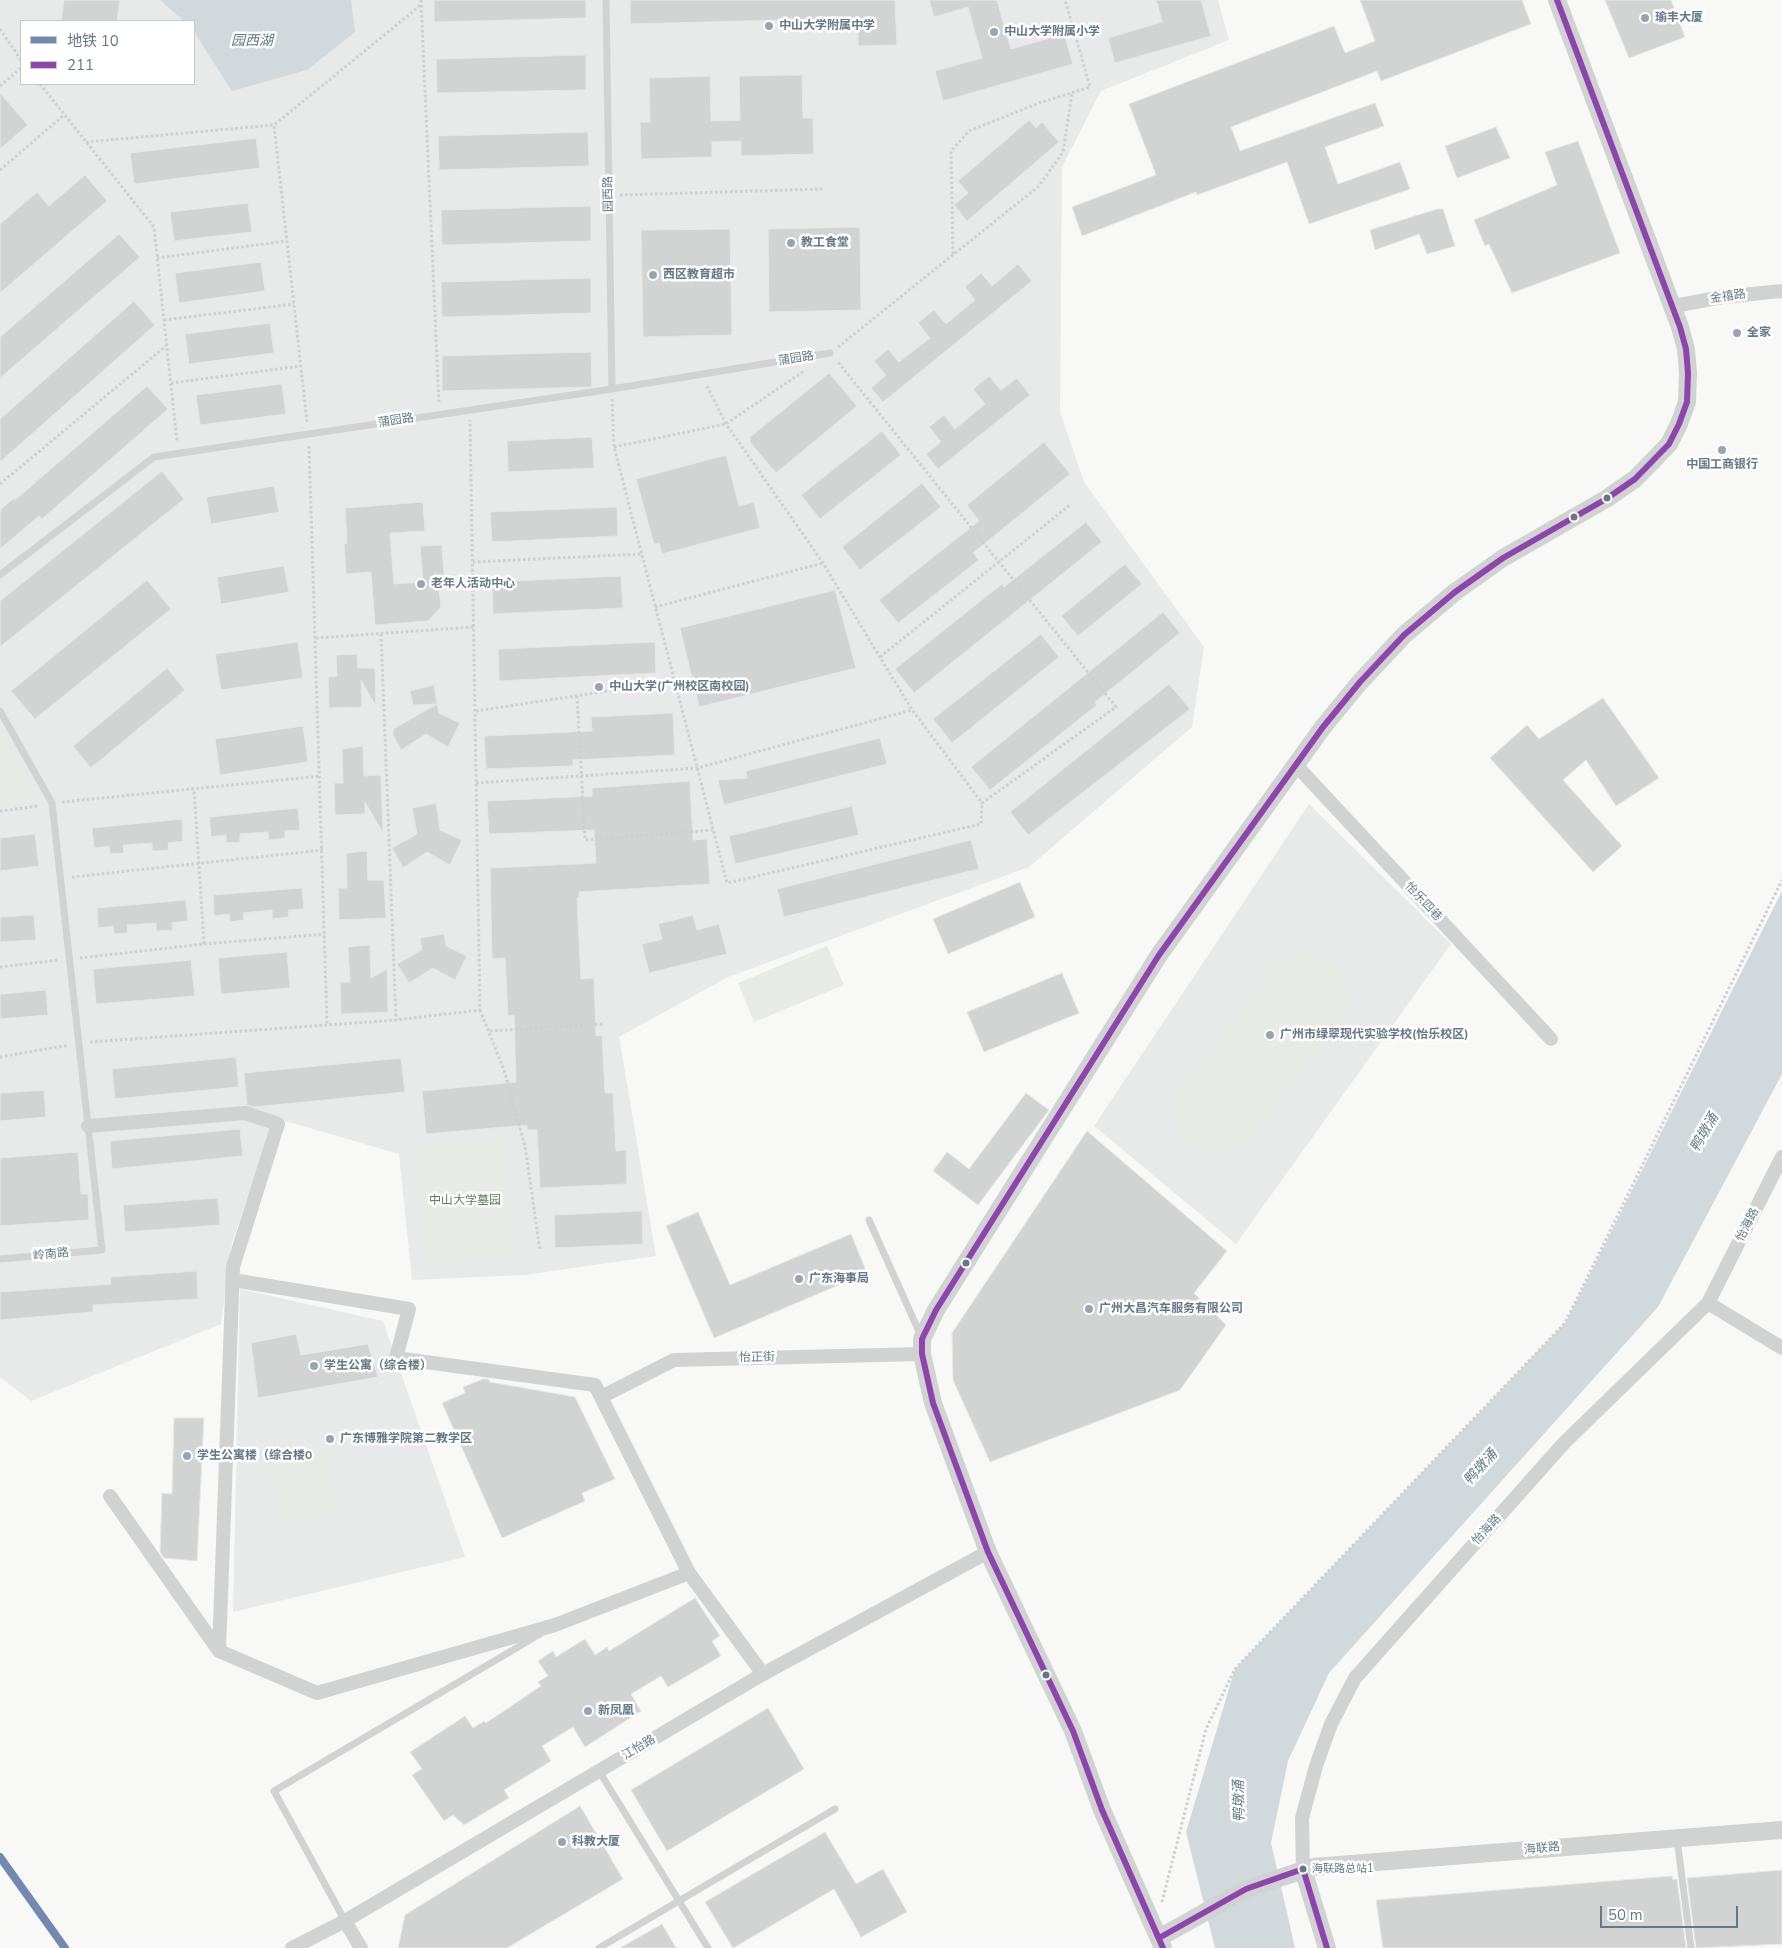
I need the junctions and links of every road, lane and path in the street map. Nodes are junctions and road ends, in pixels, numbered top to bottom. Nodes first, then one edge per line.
1 (421, 0) edge
2 (606, 0) edge
3 (1065, 0) edge
4 (1557, 0) edge
5 (421, 5) junction
6 (0, 29) edge
7 (20, 59) edge
8 (20, 69) edge
9 (41, 85) edge
10 (0, 86) edge
11 (1072, 93) junction
12 (64, 114) junction
13 (274, 125) junction
14 (86, 142) junction
15 (0, 170) edge
16 (824, 189) dead end
17 (609, 195) junction
18 (287, 241) junction
19 (953, 254) junction
20 (157, 258) junction
21 (1782, 291) edge
22 (294, 304) junction
23 (1674, 306) junction
24 (164, 320) junction
25 (167, 346) junction
26 (830, 353) junction
27 (301, 366) junction
28 (806, 370) dead end
29 (701, 374) junction
30 (171, 383) junction
31 (612, 389) junction
32 (470, 410) junction
33 (440, 414) junction
34 (726, 424) junction
35 (308, 434) junction
36 (614, 447) junction
37 (178, 454) junction
38 (0, 484) edge
39 (1070, 505) dead end
40 (641, 554) junction
41 (473, 562) junction
42 (999, 562) junction
43 (823, 563) junction
44 (0, 575) edge
45 (655, 607) junction
46 (473, 627) junction
47 (381, 634) junction
48 (316, 638) junction
49 (880, 657) junction
50 (674, 681) junction
51 (577, 696) junction
52 (912, 710) junction
53 (0, 711) edge
54 (476, 711) junction
55 (1295, 764) junction
56 (697, 768) junction
57 (321, 776) junction
58 (582, 776) junction
59 (476, 783) junction
60 (194, 789) junction
61 (982, 803) junction
62 (52, 804) junction
63 (0, 812) edge
64 (713, 830) junction
65 (322, 850) junction
66 (199, 864) junction
67 (61, 878) junction
68 (1782, 880) edge
69 (325, 934) junction
70 (204, 944) junction
71 (70, 959) junction
72 (0, 967) edge
73 (480, 1010) junction
74 (396, 1020) junction
75 (603, 1024) dead end
76 (327, 1025) junction
77 (490, 1031) junction
78 (1551, 1039) dead end
79 (79, 1043) junction
80 (0, 1057) edge
81 (88, 1126) junction
82 (1782, 1157) edge
83 (869, 1220) dead end
84 (540, 1250) dead end
85 (0, 1259) edge
86 (233, 1280) junction
87 (1708, 1303) junction
88 (922, 1346) junction
89 (1782, 1348) edge
90 (601, 1397) junction
91 (110, 1496) dead end
92 (988, 1552) junction
93 (689, 1573) junction
94 (555, 1625) junction
95 (219, 1651) junction
96 (763, 1674) junction
97 (600, 1771) junction
98 (835, 1809) dead end
99 (1782, 1830) edge
100 (1677, 1838) junction
101 (1303, 1869) junction
102 (679, 1901) junction
103 (345, 1921) junction
104 (1159, 1938) edge
105 (292, 1948) edge
106 (362, 1948) edge
107 (599, 1948) edge
108 (708, 1948) edge
109 (1328, 1948) edge
110 (1691, 1948) edge

1 - 5 path
2 - 17 lane, 园西路
3 - 11 path
4 - 23 street
5 - 13 path
5 - 33 path
6 - 7 path
8 - 10 path
9 - 12 path
11 - 19 path
11 - 19 path
12 - 14 path
12 - 15 path
13 - 14 path
13 - 18 path
14 - 20 path
16 - 17 path
17 - 31 lane, 园西路
18 - 20 path
18 - 22 path
19 - 26 path
20 - 24 path
21 - 23 street, 金禧路
22 - 24 path
22 - 27 path
23 - 55 street
24 - 25 path
25 - 30 path
25 - 38 path
26 - 29 lane, 蒲园路
26 - 42 path
27 - 30 path
27 - 35 path
28 - 34 path
29 - 31 lane, 蒲园路
29 - 34 path
30 - 37 path
31 - 32 lane, 蒲园路
31 - 36 path
32 - 33 lane, 蒲园路
32 - 41 path
33 - 35 lane, 蒲园路
34 - 36 path
34 - 43 path
35 - 37 lane, 蒲园路
35 - 48 path
36 - 40 path
37 - 44 lane, 蒲园路
39 - 42 path
40 - 41 path
40 - 45 path
41 - 46 path
42 - 49 path
42 - 61 path
43 - 45 path
43 - 49 path
45 - 50 path
46 - 47 path
46 - 54 path
47 - 48 path
47 - 74 path
48 - 57 path
49 - 52 path
50 - 51 path
50 - 56 path
51 - 54 path
51 - 58 path
52 - 56 path
52 - 61 path
53 - 62 lane
54 - 59 path
55 - 78 street, 怡乐四巷
55 - 88 street
56 - 58 path
56 - 64 path
57 - 60 path
57 - 65 path
58 - 59 path
58 - 64 path
59 - 73 path
60 - 62 path
60 - 66 path
61 - 64 path
62 - 63 path
62 - 67 lane
65 - 66 path
65 - 69 path
66 - 67 path
66 - 70 path
67 - 71 lane
68 - 104 path
69 - 70 path
69 - 76 path
70 - 71 path
71 - 72 path
71 - 79 lane
73 - 74 path
73 - 77 path
74 - 76 path
75 - 77 path
76 - 79 path
77 - 84 path
79 - 80 path
79 - 81 lane
81 - 85 lane, 岭南路
81 - 86 street
82 - 87 street, 怡海路
83 - 88 lane
86 - 90 street
86 - 95 street
87 - 89 street
87 - 101 street, 怡海路
88 - 90 street, 怡正街
88 - 92 street
90 - 93 street
91 - 95 street
92 - 96 street, 江怡路
92 - 104 street
93 - 94 street
93 - 96 street
94 - 95 street
94 - 103 lane
96 - 97 street, 江怡路
97 - 102 lane
97 - 103 street, 江怡路
98 - 102 lane
99 - 100 street, 海联路
100 - 101 street, 海联路
100 - 110 lane
101 - 104 street, 海联路
101 - 109 street, 怡海路
102 - 107 lane
102 - 108 lane
103 - 105 street, 江怡路
103 - 106 street

